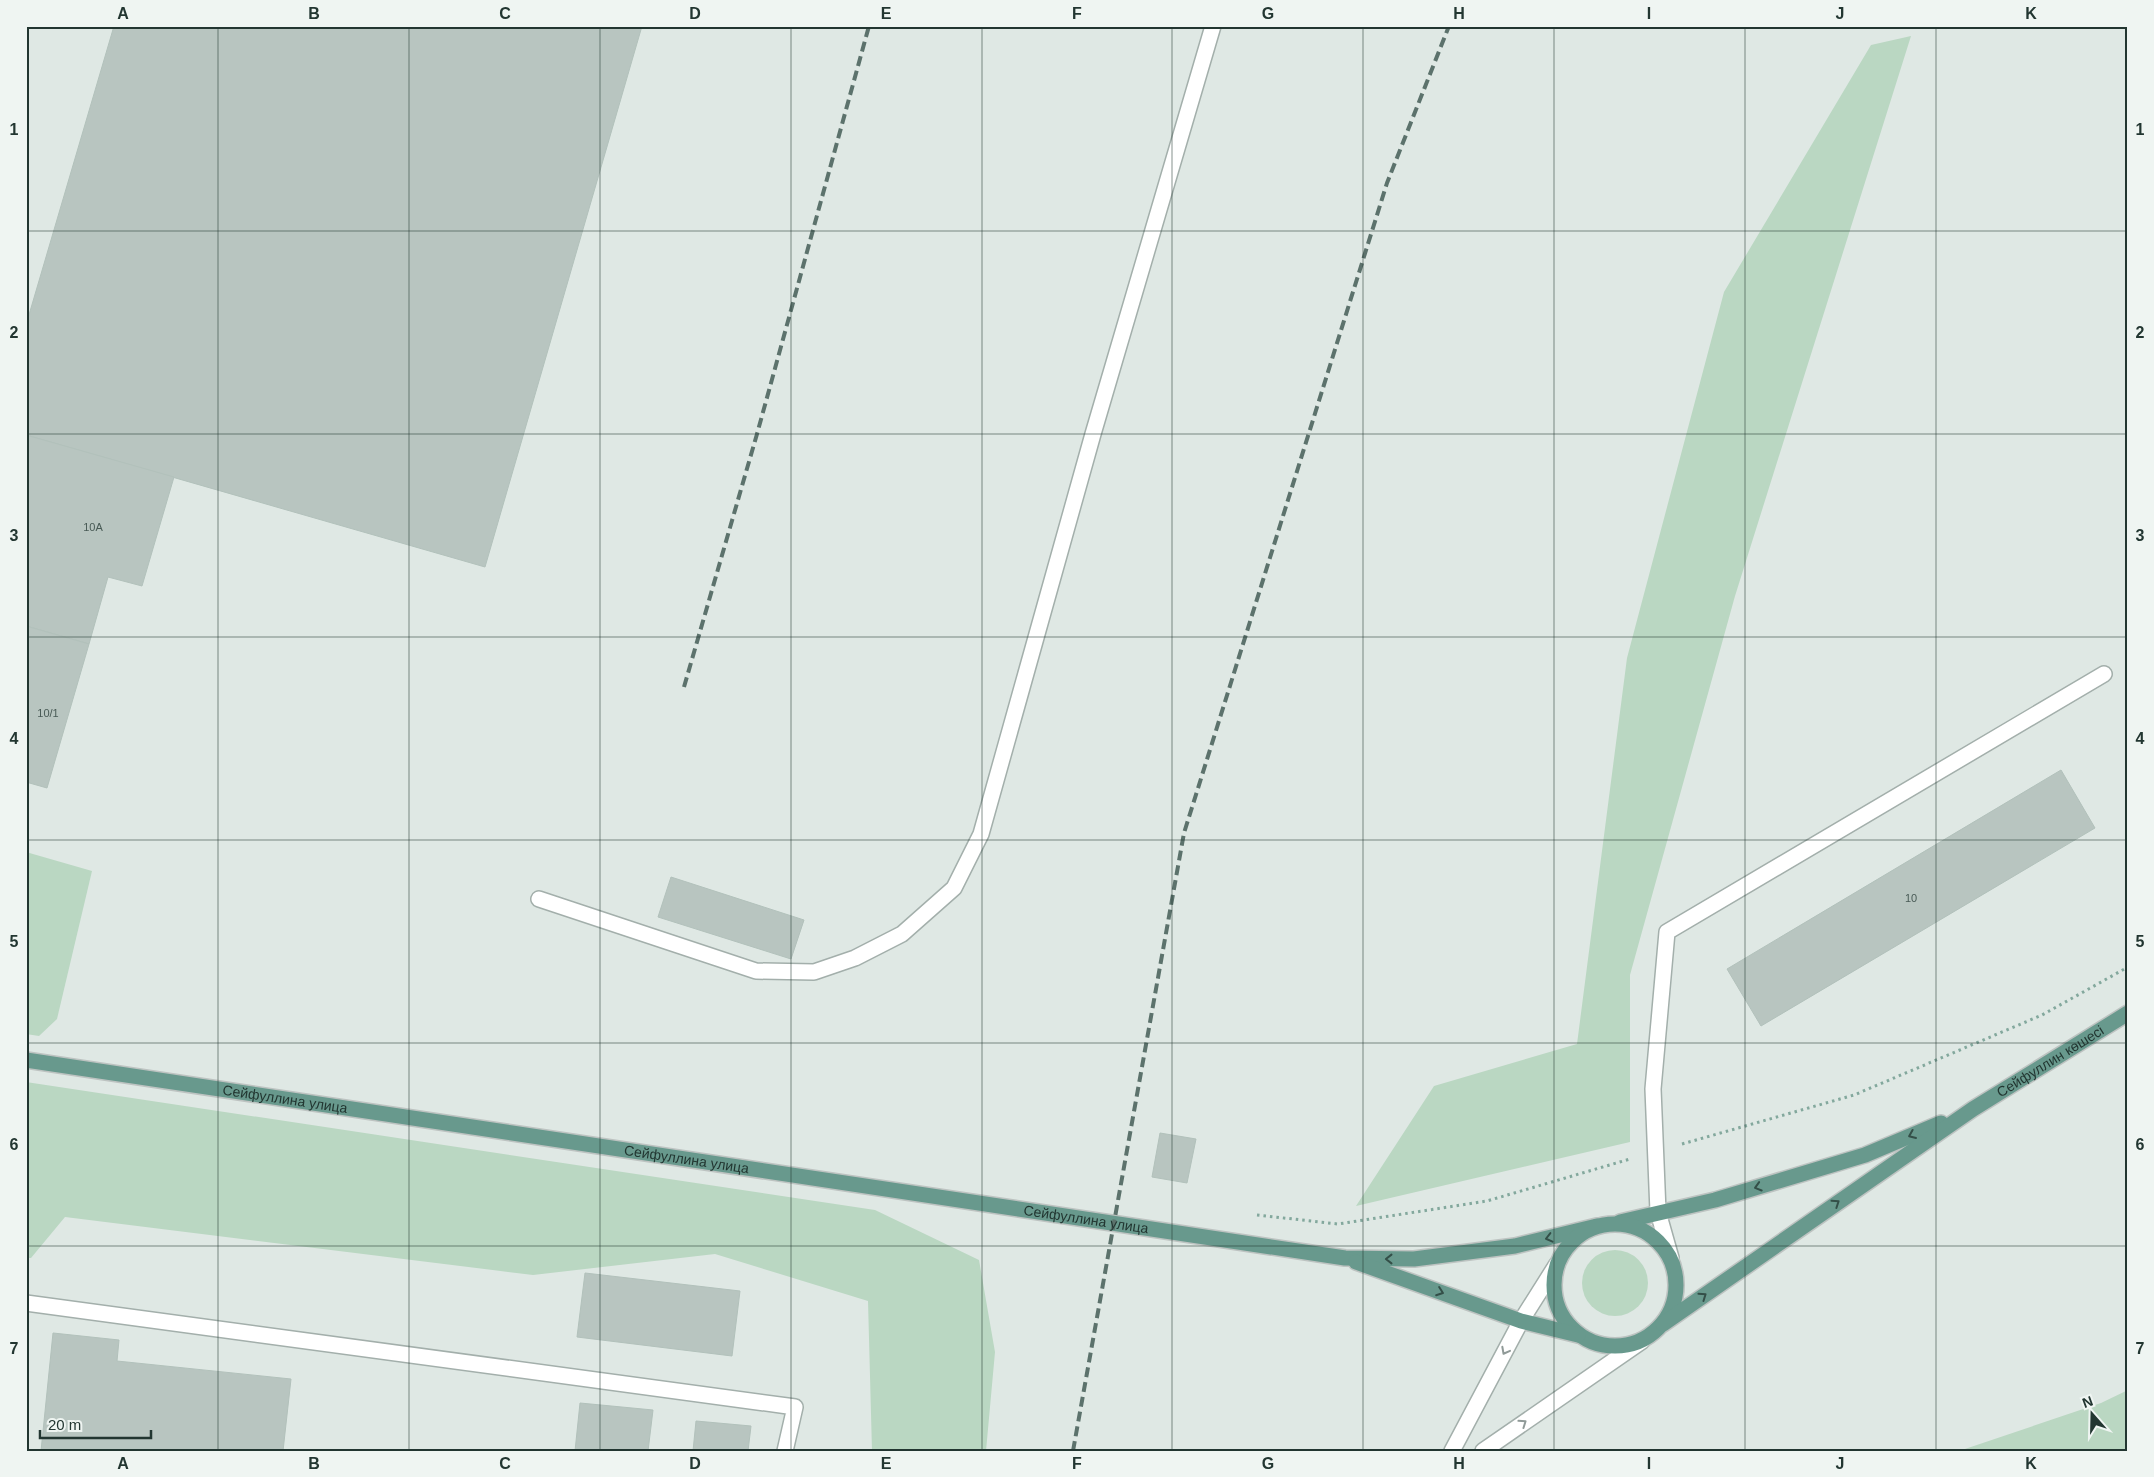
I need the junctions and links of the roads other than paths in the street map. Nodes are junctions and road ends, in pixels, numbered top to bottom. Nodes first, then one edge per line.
1 (1213, 26) edge
2 (2104, 674) dead end
3 (539, 899) dead end
4 (2128, 1014) edge
5 (26, 1060) edge
6 (1973, 1109) junction
7 (1658, 1212) junction
8 (1604, 1225) junction
9 (1345, 1258) junction
10 (1671, 1258) junction
11 (1557, 1264) junction
12 (26, 1303) edge
13 (1521, 1321) junction
14 (1663, 1324) junction
15 (1580, 1335) junction
16 (1642, 1340) junction
17 (785, 1451) edge
18 (1452, 1451) edge
19 (1483, 1451) edge

1 - 3 street
2 - 7 street
4 - 6 main road, Сейфуллин көшесі
5 - 9 main road, Сейфуллина улица
6 -> 7 main road
14 -> 6 main road
7 - 8 main road
7 - 10 street
8 -> 9 main road
8 - 10 main road
8 - 11 main road
9 -> 13 main road
10 - 14 main road
11 - 13 street
11 - 15 main road
12 - 17 street
13 - 15 main road
13 -> 18 street
14 - 16 main road
15 - 16 main road
19 -> 16 street

